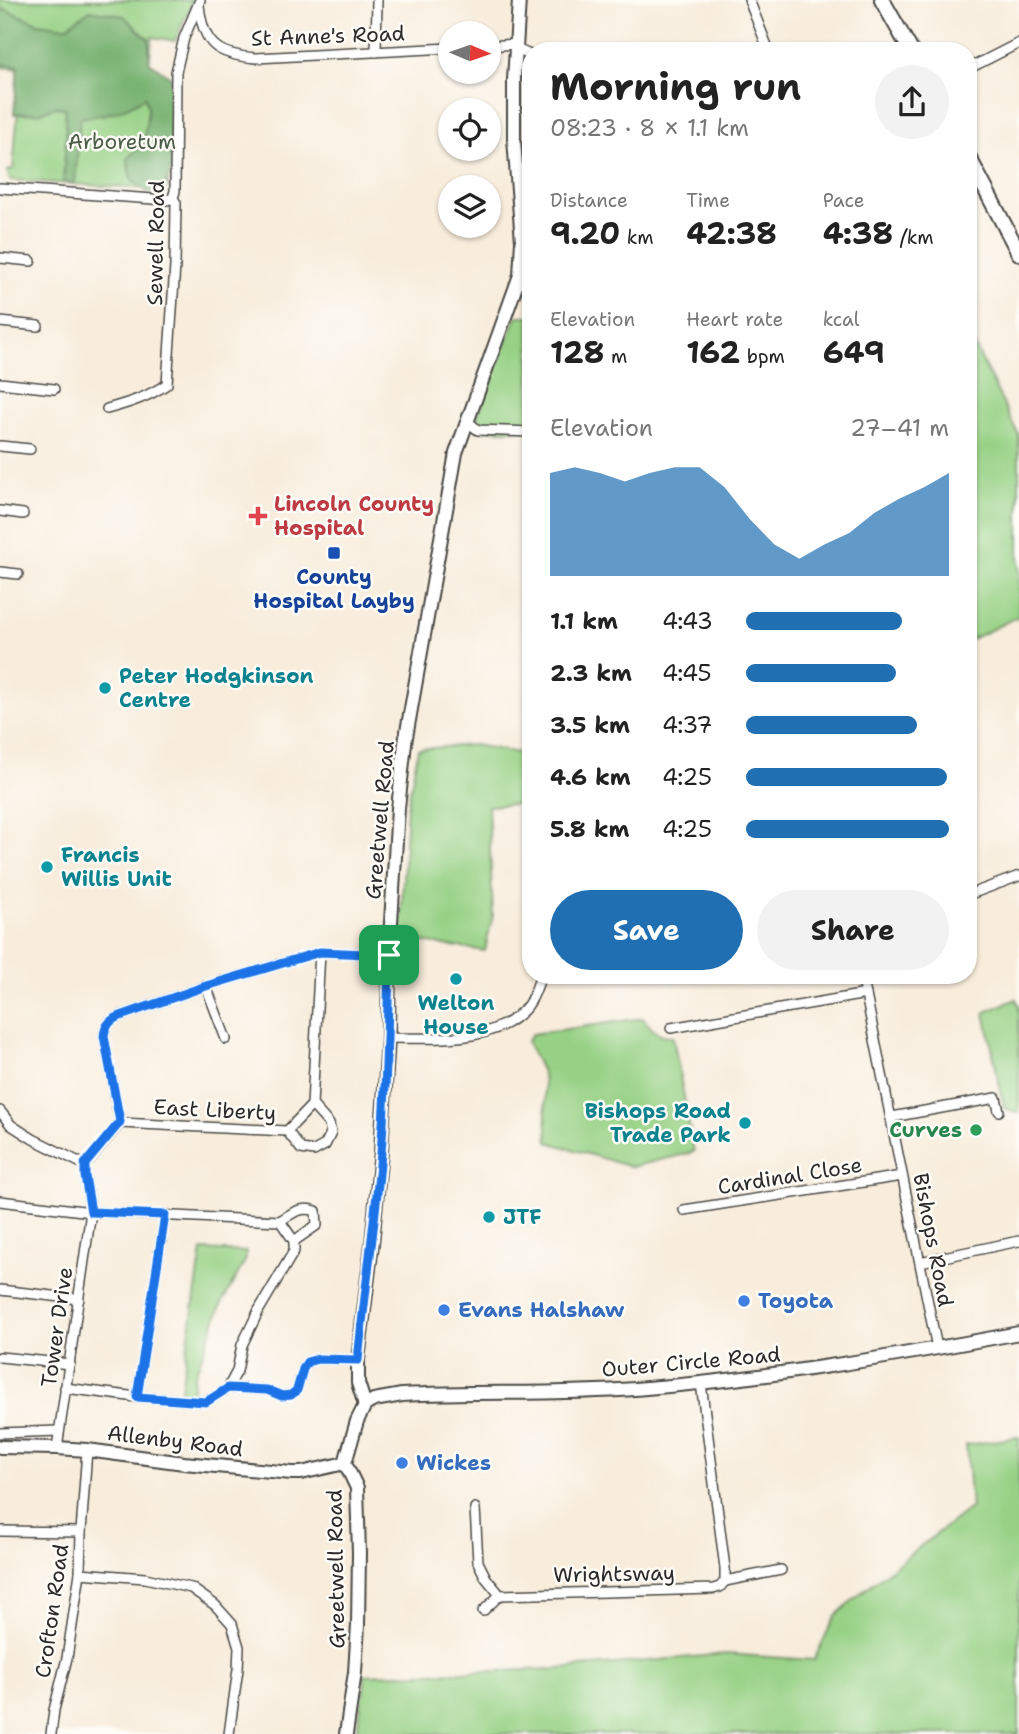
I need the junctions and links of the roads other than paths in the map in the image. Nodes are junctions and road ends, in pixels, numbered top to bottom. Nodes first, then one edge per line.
1 (377, 0) edge
2 (519, 0) edge
3 (749, 0) edge
4 (882, 0) edge
5 (200, 2) edge
6 (765, 42) edge
7 (906, 42) edge
8 (1019, 43) edge
9 (501, 46) edge
10 (516, 47) junction
11 (438, 49) edge
12 (522, 50) edge
13 (376, 52) junction
14 (977, 64) edge
15 (522, 172) edge
16 (977, 173) edge
17 (0, 188) edge
18 (173, 198) junction
19 (1019, 253) edge
20 (0, 258) edge
21 (31, 261) dead end
22 (522, 279) edge
23 (0, 322) edge
24 (38, 326) dead end
25 (0, 383) edge
26 (54, 389) dead end
27 (107, 409) dead end
28 (467, 421) junction
29 (522, 432) edge
30 (0, 446) edge
31 (30, 449) dead end
32 (0, 511) edge
33 (23, 514) dead end
34 (0, 572) edge
35 (18, 574) dead end
36 (1019, 876) edge
37 (977, 891) edge
38 (320, 952) junction
39 (389, 955) junction
40 (537, 984) edge
41 (864, 984) edge
42 (206, 986) junction
43 (866, 994) junction
44 (671, 1028) dead end
45 (387, 1038) junction
46 (226, 1039) dead end
47 (312, 1105) junction
48 (0, 1111) edge
49 (999, 1111) dead end
50 (892, 1117) junction
51 (120, 1122) junction
52 (287, 1131) junction
53 (85, 1164) junction
54 (902, 1176) junction
55 (0, 1201) edge
56 (684, 1210) dead end
57 (91, 1212) junction
58 (165, 1215) junction
59 (280, 1221) junction
60 (294, 1241) junction
61 (1019, 1241) edge
62 (920, 1262) junction
63 (0, 1290) edge
64 (79, 1299) junction
65 (1019, 1333) edge
66 (937, 1348) junction
67 (0, 1357) edge
68 (358, 1360) junction
69 (69, 1364) junction
70 (701, 1383) junction
71 (65, 1388) junction
72 (228, 1388) junction
73 (137, 1397) junction
74 (365, 1405) junction
75 (59, 1430) junction
76 (0, 1433) edge
77 (0, 1447) edge
78 (57, 1448) junction
79 (87, 1450) junction
80 (345, 1464) junction
81 (475, 1508) dead end
82 (0, 1531) edge
83 (81, 1532) junction
84 (781, 1570) dead end
85 (80, 1573) junction
86 (725, 1581) junction
87 (500, 1595) junction
88 (483, 1611) dead end
89 (51, 1734) edge
90 (229, 1734) edge
91 (346, 1734) edge

1 - 13 street
2 - 10 street, Greetwell Road
3 - 6 street
4 - 7 main road
5 - 13 street, St Anne's Road
5 - 18 street, Sewell Road
8 - 14 street
9 - 10 street
10 - 12 street
10 - 15 street, Greetwell Road
11 - 13 street, St Anne's Road
16 - 19 main road
17 - 18 street
18 - 27 street, Sewell Road
20 - 21 street
22 - 28 street, Greetwell Road
23 - 24 street
25 - 26 street
28 - 29 street
28 - 39 street, Greetwell Road
30 - 31 street
32 - 33 street
34 - 35 street
36 - 37 street
38 - 39 street
38 - 42 street
38 - 47 street
39 - 45 street, Greetwell Road
40 - 45 street
41 - 43 street, Bishops Road
42 - 46 street
42 - 51 street
43 - 44 street
43 - 50 street, Bishops Road
45 - 68 street, Greetwell Road
47 - 52 street, East Liberty
47 - 52 street
48 - 53 street
49 - 50 street
50 - 54 street, Bishops Road
51 - 52 street, East Liberty
51 - 53 street
53 - 57 street, Tower Drive
54 - 56 street, Cardinal Close
54 - 62 street, Bishops Road
55 - 57 street
57 - 58 street
57 - 64 street, Tower Drive
58 - 59 street
58 - 73 street
59 - 60 street
59 - 60 street
60 - 72 street
61 - 62 street
62 - 66 street, Bishops Road
63 - 64 street
64 - 69 street, Tower Drive
65 - 66 street, Outer Circle Road
66 - 70 street, Outer Circle Road
67 - 69 street
68 - 72 street
68 - 74 street, Greetwell Road
69 - 71 street, Tower Drive
70 - 74 street, Outer Circle Road
70 - 86 street
71 - 73 street
71 - 75 street, Tower Drive
72 - 73 street
74 - 80 street, Greetwell Road
75 - 76 street
75 - 78 street, Tower Drive
77 - 78 street, Allenby Road
78 - 79 street, Allenby Road
79 - 80 street, Allenby Road
79 - 83 street, Crofton Road
80 - 91 street, Greetwell Road
81 - 87 street
82 - 83 street
83 - 85 street, Crofton Road
84 - 86 street, Wrightsway
85 - 89 street, Crofton Road
85 - 90 street
86 - 87 street, Wrightsway
87 - 88 street

